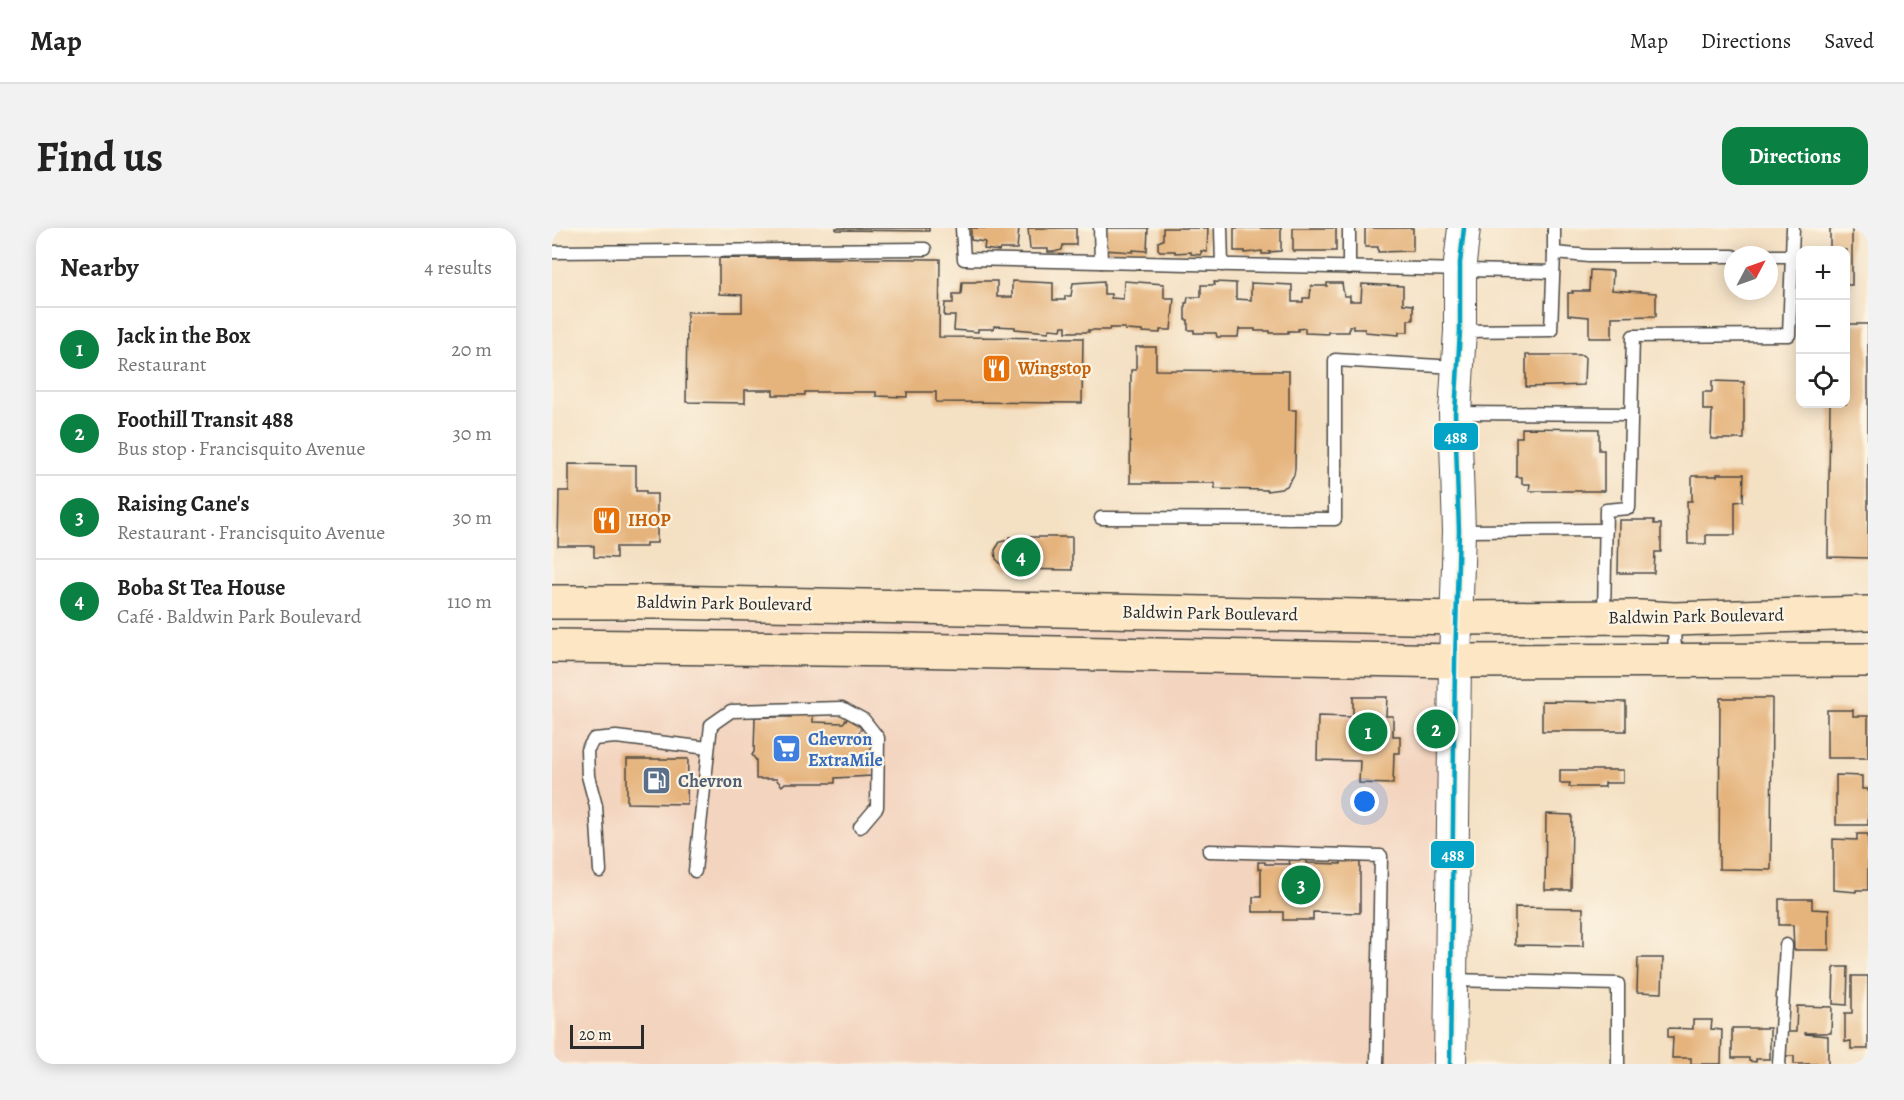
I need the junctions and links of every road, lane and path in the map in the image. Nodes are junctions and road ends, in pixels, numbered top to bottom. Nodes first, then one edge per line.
1 (962, 228) edge
2 (1100, 228) edge
3 (1221, 228) edge
4 (1349, 228) edge
5 (1464, 228) edge
6 (1554, 228) edge
7 (1793, 228) edge
8 (926, 249) dead end
9 (552, 252) edge
10 (1554, 253) junction
11 (1724, 256) edge
12 (1778, 256) edge
13 (1792, 256) junction
14 (1101, 262) junction
15 (1222, 265) junction
16 (1349, 268) junction
17 (1460, 270) junction
18 (1553, 272) junction
19 (1460, 331) junction
20 (1458, 367) junction
21 (1455, 413) junction
22 (1631, 414) junction
23 (1101, 518) dead end
24 (1606, 530) junction
25 (1459, 531) junction
26 (552, 602) edge
27 (1104, 611) junction
28 (1868, 613) edge
29 (1457, 618) junction
30 (1604, 618) junction
31 (1674, 619) junction
32 (552, 646) edge
33 (952, 652) junction
34 (1868, 660) edge
35 (1455, 661) junction
36 (1675, 661) junction
37 (708, 748) junction
38 (860, 827) dead end
39 (1209, 851) dead end
40 (600, 871) dead end
41 (695, 871) dead end
42 (1786, 945) dead end
43 (1451, 980) junction
44 (1377, 1064) edge
45 (1450, 1064) edge
46 (1618, 1064) edge
47 (1779, 1064) edge

1 - 14 lane
2 - 14 lane
3 - 15 lane
4 - 16 lane
5 - 17 street
6 - 10 lane
7 - 13 lane
8 - 9 lane
10 - 11 lane
10 - 18 lane
12 - 13 lane
13 - 22 lane
14 - 15 lane
15 - 16 lane
16 - 17 lane
17 - 18 lane
17 - 19 street
18 - 19 lane
19 - 20 street
20 - 21 street
20 - 23 lane
21 - 22 lane
21 - 25 street
22 - 24 lane
24 - 25 lane
24 - 30 lane
25 - 29 street
26 - 27 main road, Baldwin Park Boulevard
27 - 29 main road, Baldwin Park Boulevard
27 - 33 main road
28 - 31 main road, Baldwin Park Boulevard
29 - 30 main road, Baldwin Park Boulevard
29 - 35 street
30 - 31 main road, Baldwin Park Boulevard
31 - 36 lane
32 - 33 main road
33 - 35 main road
34 - 36 main road
35 - 36 main road
35 - 43 street
37 - 38 lane
37 - 40 lane
37 - 41 lane
39 - 44 lane
42 - 47 lane
43 - 45 street
43 - 46 lane

